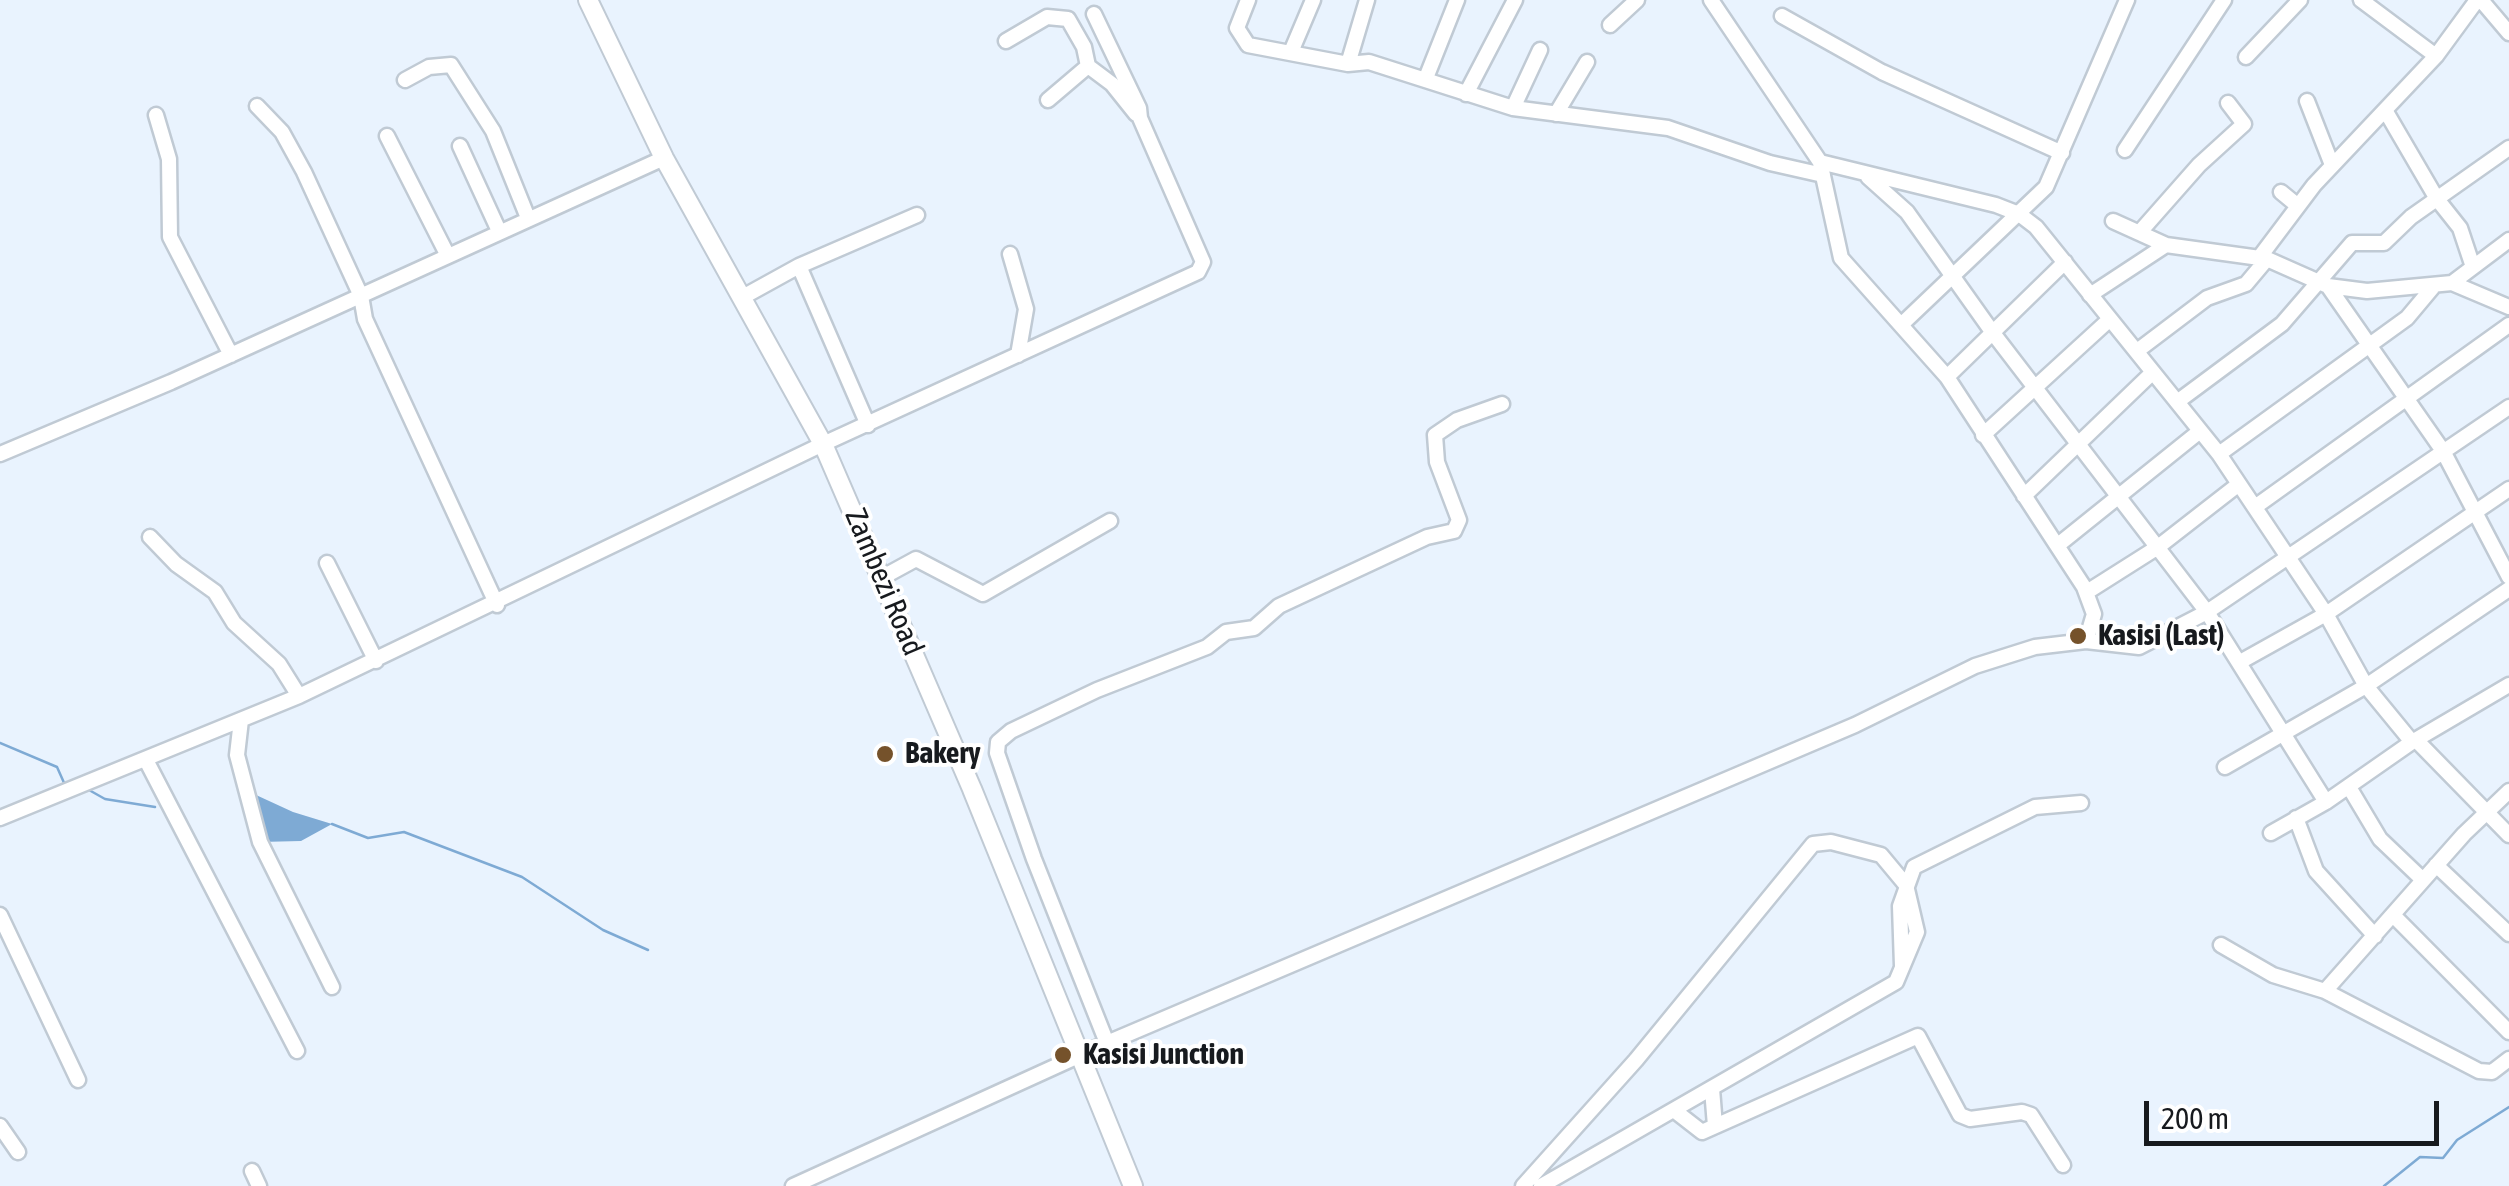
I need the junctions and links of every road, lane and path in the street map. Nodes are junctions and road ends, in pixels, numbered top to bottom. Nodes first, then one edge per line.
1 (588, 0) edge
2 (1248, 0) edge
3 (1313, 0) edge
4 (1367, 0) edge
5 (1457, 0) edge
6 (1514, 0) edge
7 (1637, 0) edge
8 (1711, 0) edge
9 (2127, 0) edge
10 (2224, 0) edge
11 (2300, 0) edge
12 (2362, 0) edge
13 (2479, 0) edge
14 (1094, 14) dead end
15 (1782, 16) dead end
16 (1610, 26) dead end
17 (2509, 34) edge
18 (1006, 41) dead end
19 (1540, 50) dead end
20 (1291, 52) junction
21 (2436, 56) junction
22 (2246, 57) dead end
23 (1587, 62) dead end
24 (1348, 64) junction
25 (1088, 66) junction
26 (1426, 78) junction
27 (405, 80) dead end
28 (1466, 94) junction
29 (1048, 100) dead end
30 (2307, 101) dead end
31 (2228, 103) dead end
32 (257, 106) dead end
33 (1513, 108) junction
34 (2385, 110) junction
35 (1556, 114) junction
36 (156, 115) dead end
37 (1140, 118) junction
38 (387, 136) dead end
39 (460, 146) dead end
40 (2509, 148) edge
41 (2125, 150) dead end
42 (2062, 153) junction
43 (664, 158) junction
44 (2332, 165) junction
45 (1822, 169) junction
46 (1868, 177) junction
47 (2281, 192) dead end
48 (2437, 199) junction
49 (2298, 206) junction
50 (2019, 214) junction
51 (917, 215) dead end
52 (528, 218) junction
53 (2113, 221) dead end
54 (499, 231) junction
55 (2139, 233) junction
56 (2509, 240) edge
57 (2166, 246) junction
58 (1010, 254) dead end
59 (448, 256) junction
60 (2263, 259) junction
61 (2065, 262) junction
62 (799, 266) junction
63 (2473, 267) junction
64 (1951, 275) junction
65 (2322, 283) junction
66 (2452, 283) junction
67 (2433, 286) junction
68 (2090, 295) junction
69 (361, 296) junction
70 (741, 298) junction
71 (2509, 308) edge
72 (2110, 319) junction
73 (1901, 326) junction
74 (2509, 326) edge
75 (1993, 333) junction
76 (2372, 344) junction
77 (2138, 351) junction
78 (1018, 354) junction
79 (231, 356) junction
80 (2153, 372) junction
81 (1947, 378) junction
82 (2036, 390) junction
83 (2405, 401) junction
84 (2177, 402) junction
85 (1502, 404) dead end
86 (2509, 406) edge
87 (868, 425) junction
88 (2200, 430) junction
89 (1983, 435) junction
90 (2078, 441) junction
91 (823, 444) junction
92 (2443, 452) junction
93 (0, 454) edge
94 (2218, 454) junction
95 (2240, 484) junction
96 (2509, 489) edge
97 (2024, 496) junction
98 (2120, 496) junction
99 (2255, 508) junction
100 (2475, 511) junction
101 (1110, 521) dead end
102 (150, 537) dead end
103 (2058, 544) junction
104 (2158, 547) junction
105 (2290, 558) junction
106 (328, 562) dead end
107 (883, 577) junction
108 (2509, 577) edge
109 (2509, 589) edge
110 (2086, 592) junction
111 (497, 605) junction
112 (2207, 612) junction
113 (2326, 614) junction
114 (2086, 641) junction
115 (376, 661) junction
116 (2240, 662) junction
117 (2366, 686) junction
118 (2509, 686) edge
119 (300, 696) junction
120 (241, 720) junction
121 (2284, 736) junction
122 (2415, 742) junction
123 (146, 760) junction
124 (2225, 767) dead end
125 (2349, 787) junction
126 (2509, 791) edge
127 (2326, 802) junction
128 (2081, 803) dead end
129 (2485, 811) junction
130 (1, 816) edge
131 (2296, 818) junction
132 (2271, 833) dead end
133 (2509, 835) edge
134 (2436, 864) junction
135 (2423, 880) junction
136 (1906, 885) junction
137 (0, 915) edge
138 (2394, 916) junction
139 (2509, 934) edge
140 (2375, 936) junction
141 (2221, 945) dead end
142 (332, 987) dead end
143 (2325, 991) junction
144 (2509, 1032) edge
145 (1107, 1043) junction
146 (297, 1051) dead end
147 (1082, 1056) junction
148 (2509, 1059) edge
149 (78, 1080) dead end
150 (1712, 1089) junction
151 (1675, 1111) junction
152 (0, 1126) edge
153 (1715, 1126) junction
154 (18, 1152) dead end
155 (2063, 1164) dead end
156 (252, 1171) dead end
157 (260, 1186) edge
158 (793, 1186) edge
159 (1134, 1186) edge
160 (1523, 1186) edge
161 (1541, 1186) edge

1 - 43 main road, Zambezi Road
2 - 20 street
3 - 20 street
4 - 24 street
5 - 26 street
6 - 28 street
7 - 16 street
8 - 45 street
9 - 42 street
10 - 41 street
11 - 22 street
12 - 21 street
13 - 17 street
13 - 21 street
14 - 37 street
15 - 42 street
18 - 25 street
19 - 33 street
20 - 24 street
21 - 34 street
23 - 35 street
24 - 26 street
25 - 29 street
25 - 37 street
26 - 28 street
27 - 52 street
28 - 33 street
30 - 44 street
31 - 55 street
32 - 69 street
33 - 35 street
34 - 44 street
34 - 48 street
35 - 45 street
36 - 79 street
37 - 78 street
38 - 59 street
39 - 54 street
40 - 48 street
42 - 50 street
43 - 52 street
43 - 70 main road, Zambezi Road
44 - 49 street
45 - 46 street
45 - 73 street
46 - 50 street
46 - 64 street
47 - 49 street
48 - 63 street
48 - 65 street
49 - 60 street
50 - 61 street
50 - 64 street
51 - 62 street
52 - 54 street
53 - 55 street
54 - 59 street
55 - 57 street
56 - 63 street
57 - 60 street
57 - 68 street
58 - 78 street
59 - 69 street
60 - 65 street
60 - 77 street
61 - 68 street
61 - 75 street
62 - 70 street
62 - 87 street
63 - 66 street
64 - 73 street
64 - 75 street
65 - 67 street
65 - 76 street
65 - 84 street
66 - 67 street
66 - 71 street
67 - 76 street
68 - 72 street
69 - 79 street
69 - 111 street
70 - 91 main road, Zambezi Road
72 - 77 street
72 - 82 street
73 - 81 street
74 - 83 street
75 - 81 street
75 - 82 street
76 - 83 street
76 - 94 street
77 - 80 street
78 - 87 street
79 - 93 street
80 - 84 street
80 - 90 street
81 - 89 street
82 - 89 street
82 - 90 street
83 - 92 street
83 - 99 street
84 - 88 street
85 - 145 street
86 - 92 street
87 - 91 street
88 - 94 street
88 - 98 street
89 - 97 street
90 - 97 street
90 - 98 street
91 - 107 main road, Zambezi Road
91 - 111 street
92 - 100 street
92 - 105 street
94 - 95 street
95 - 99 street
95 - 104 street
96 - 100 street
97 - 103 street
98 - 103 street
98 - 104 street
99 - 105 street
100 - 108 street
100 - 113 street
101 - 107 street
102 - 119 street
103 - 110 street
104 - 110 street
104 - 112 street
105 - 112 street
105 - 113 street
106 - 115 street
107 - 147 main road, Zambezi Road
109 - 117 street
110 - 114 street
111 - 115 street
112 - 114 street
112 - 116 street
113 - 116 street
113 - 117 street
114 - 145 street
115 - 119 street
116 - 121 street
117 - 121 street
117 - 122 street
118 - 122 street
119 - 120 street
120 - 123 street
120 - 142 street
121 - 124 street
121 - 127 street
122 - 125 street
122 - 129 street
123 - 130 street
123 - 146 street
125 - 127 street
125 - 135 street
126 - 129 street
127 - 131 street
128 - 136 street
129 - 133 street
129 - 134 street
131 - 132 street
131 - 140 street
134 - 135 street
134 - 139 street
135 - 138 street
136 - 150 street
136 - 160 street
137 - 149 street
138 - 140 street
138 - 144 street
140 - 143 street
141 - 143 street
143 - 148 street
145 - 147 street
147 - 158 street
147 - 159 main road, Zambezi Road
150 - 151 street
150 - 153 street
151 - 153 street
151 - 161 street
152 - 154 street
153 - 155 street
156 - 157 street

